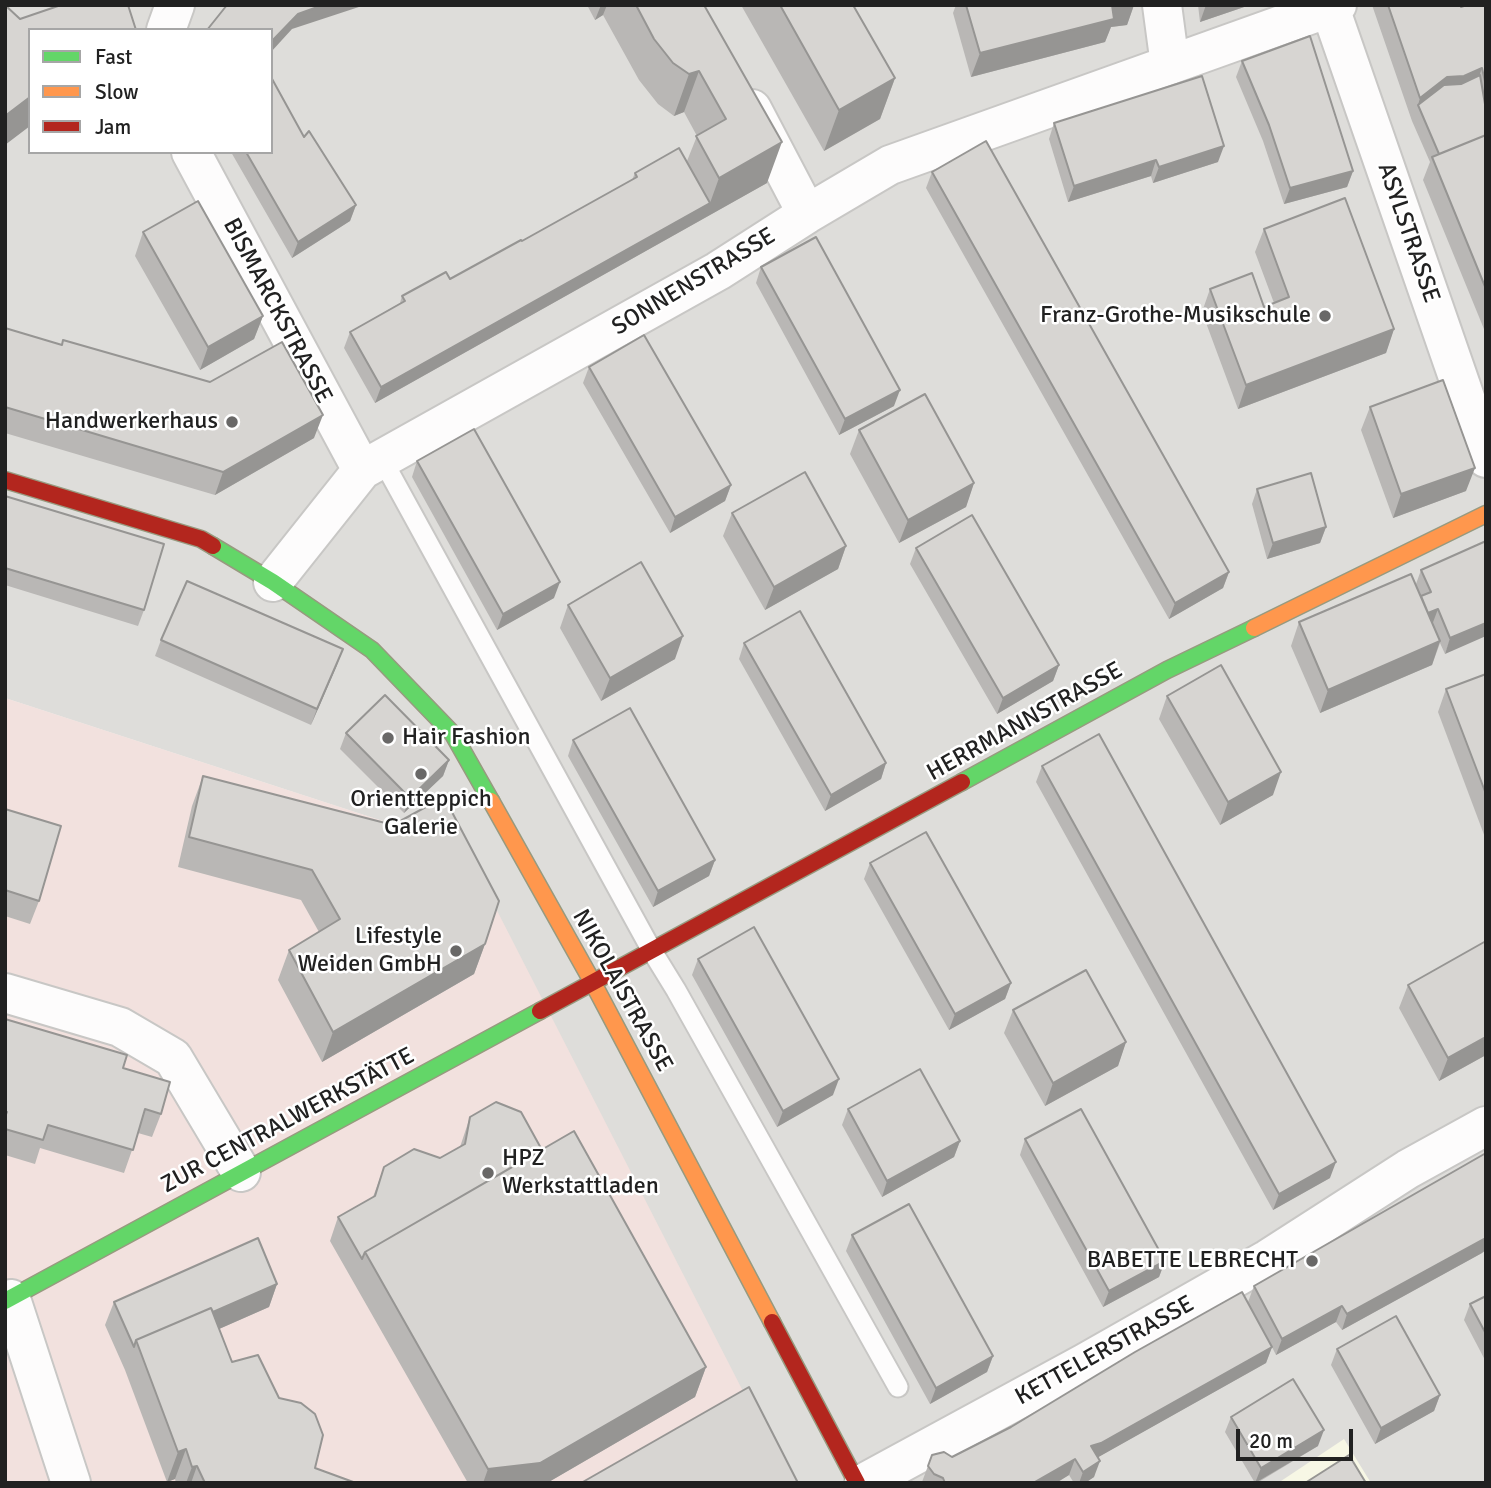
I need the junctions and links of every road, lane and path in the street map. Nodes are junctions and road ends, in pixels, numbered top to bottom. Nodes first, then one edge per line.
1 (174, 5) edge
2 (1161, 5) edge
3 (1334, 6) edge
4 (167, 28) edge
5 (1170, 65) junction
6 (736, 79) edge
7 (192, 154) edge
8 (807, 214) junction
9 (1486, 458) edge
10 (372, 465) junction
11 (5, 480) edge
12 (1486, 514) edge
13 (273, 582) junction
14 (652, 951) junction
15 (593, 983) junction
16 (5, 993) edge
17 (1486, 1126) edge
18 (241, 1172) junction
19 (8, 1300) edge
20 (898, 1387) dead end
21 (71, 1483) edge
22 (857, 1483) edge
23 (864, 1483) edge

1 - 4 street
2 - 5 street
3 - 5 street, SONNENSTRASSE
3 - 9 street, ASYLSTRASSE
5 - 8 street, SONNENSTRASSE
6 - 8 street
7 - 10 street, BISMARCKSTRASSE
8 - 10 street, SONNENSTRASSE
10 - 13 street, SONNENSTRASSE
10 - 14 lane
11 - 13 street, NIKOLAISTRASSE
12 - 14 street, HERRMANNSTRASSE
13 - 15 street, NIKOLAISTRASSE
14 - 15 street, HERRMANNSTRASSE
14 - 20 lane
15 - 18 street, ZUR CENTRALWERKSTÄTTE
15 - 22 street, NIKOLAISTRASSE
16 - 18 street
17 - 23 street, KETTELERSTRASSE
18 - 19 street, ZUR CENTRALWERKSTÄTTE
19 - 21 street

